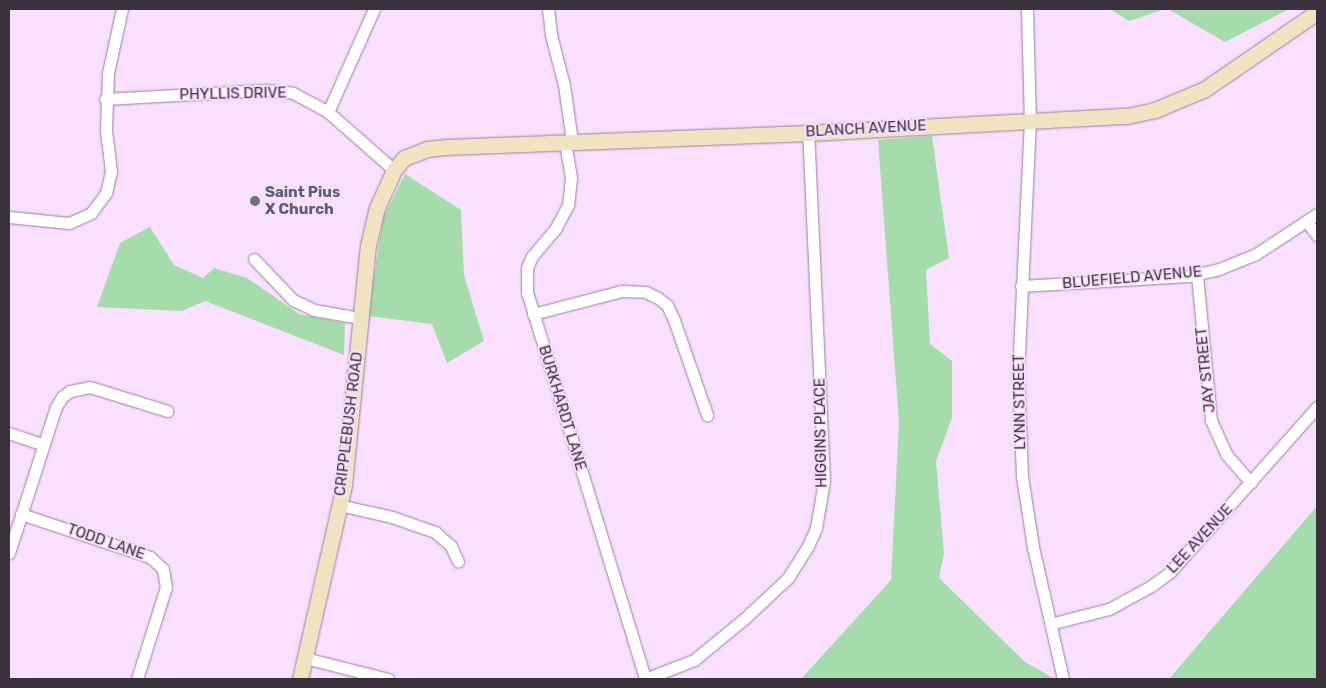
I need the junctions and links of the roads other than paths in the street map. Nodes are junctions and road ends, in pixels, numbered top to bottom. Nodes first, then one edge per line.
1 (122, 9) edge
2 (374, 9) edge
3 (548, 9) edge
4 (1027, 9) edge
5 (1317, 12) edge
6 (105, 100) junction
7 (328, 112) junction
8 (1030, 120) junction
9 (808, 133) junction
10 (569, 142) junction
11 (394, 170) junction
12 (1317, 214) edge
13 (9, 217) edge
14 (1306, 221) junction
15 (1317, 235) edge
16 (254, 259) dead end
17 (1197, 274) junction
18 (1021, 286) junction
19 (533, 314) junction
20 (360, 318) junction
21 (1317, 407) edge
22 (167, 411) dead end
23 (707, 414) dead end
24 (9, 433) edge
25 (43, 445) junction
26 (1251, 483) junction
27 (339, 505) junction
28 (21, 514) junction
29 (9, 553) edge
30 (458, 562) dead end
31 (1050, 624) junction
32 (305, 658) junction
33 (138, 679) edge
34 (300, 679) edge
35 (388, 679) edge
36 (645, 679) edge
37 (1063, 679) edge

1 - 6 street
2 - 7 street
3 - 10 street, BURKHARDT LANE
4 - 8 street, LYNN STREET
5 - 8 main road, BLANCH AVENUE
6 - 7 street, PHYLLIS DRIVE
6 - 13 street
7 - 11 street, PHYLLIS DRIVE
8 - 9 main road, BLANCH AVENUE
8 - 18 street, LYNN STREET
9 - 10 main road, BLANCH AVENUE
9 - 36 street, HIGGINS PLACE
10 - 11 main road, BLANCH AVENUE
10 - 19 street, BURKHARDT LANE
11 - 20 main road, CRIPPLEBUSH ROAD
12 - 14 street, BLUEFIELD AVENUE
14 - 15 street
14 - 17 street, BLUEFIELD AVENUE
16 - 20 street
17 - 18 street, BLUEFIELD AVENUE
17 - 26 street, JAY STREET
18 - 31 street, LYNN STREET
19 - 23 street
19 - 36 street, BURKHARDT LANE
20 - 27 main road, CRIPPLEBUSH ROAD
21 - 26 street, LEE AVENUE
22 - 25 street
24 - 25 street
25 - 28 street
26 - 31 street, LEE AVENUE
27 - 30 street
27 - 32 main road, CRIPPLEBUSH ROAD
28 - 29 street
28 - 33 street, TODD LANE
31 - 37 street, LYNN STREET
32 - 34 main road, CRIPPLEBUSH ROAD
32 - 35 street

